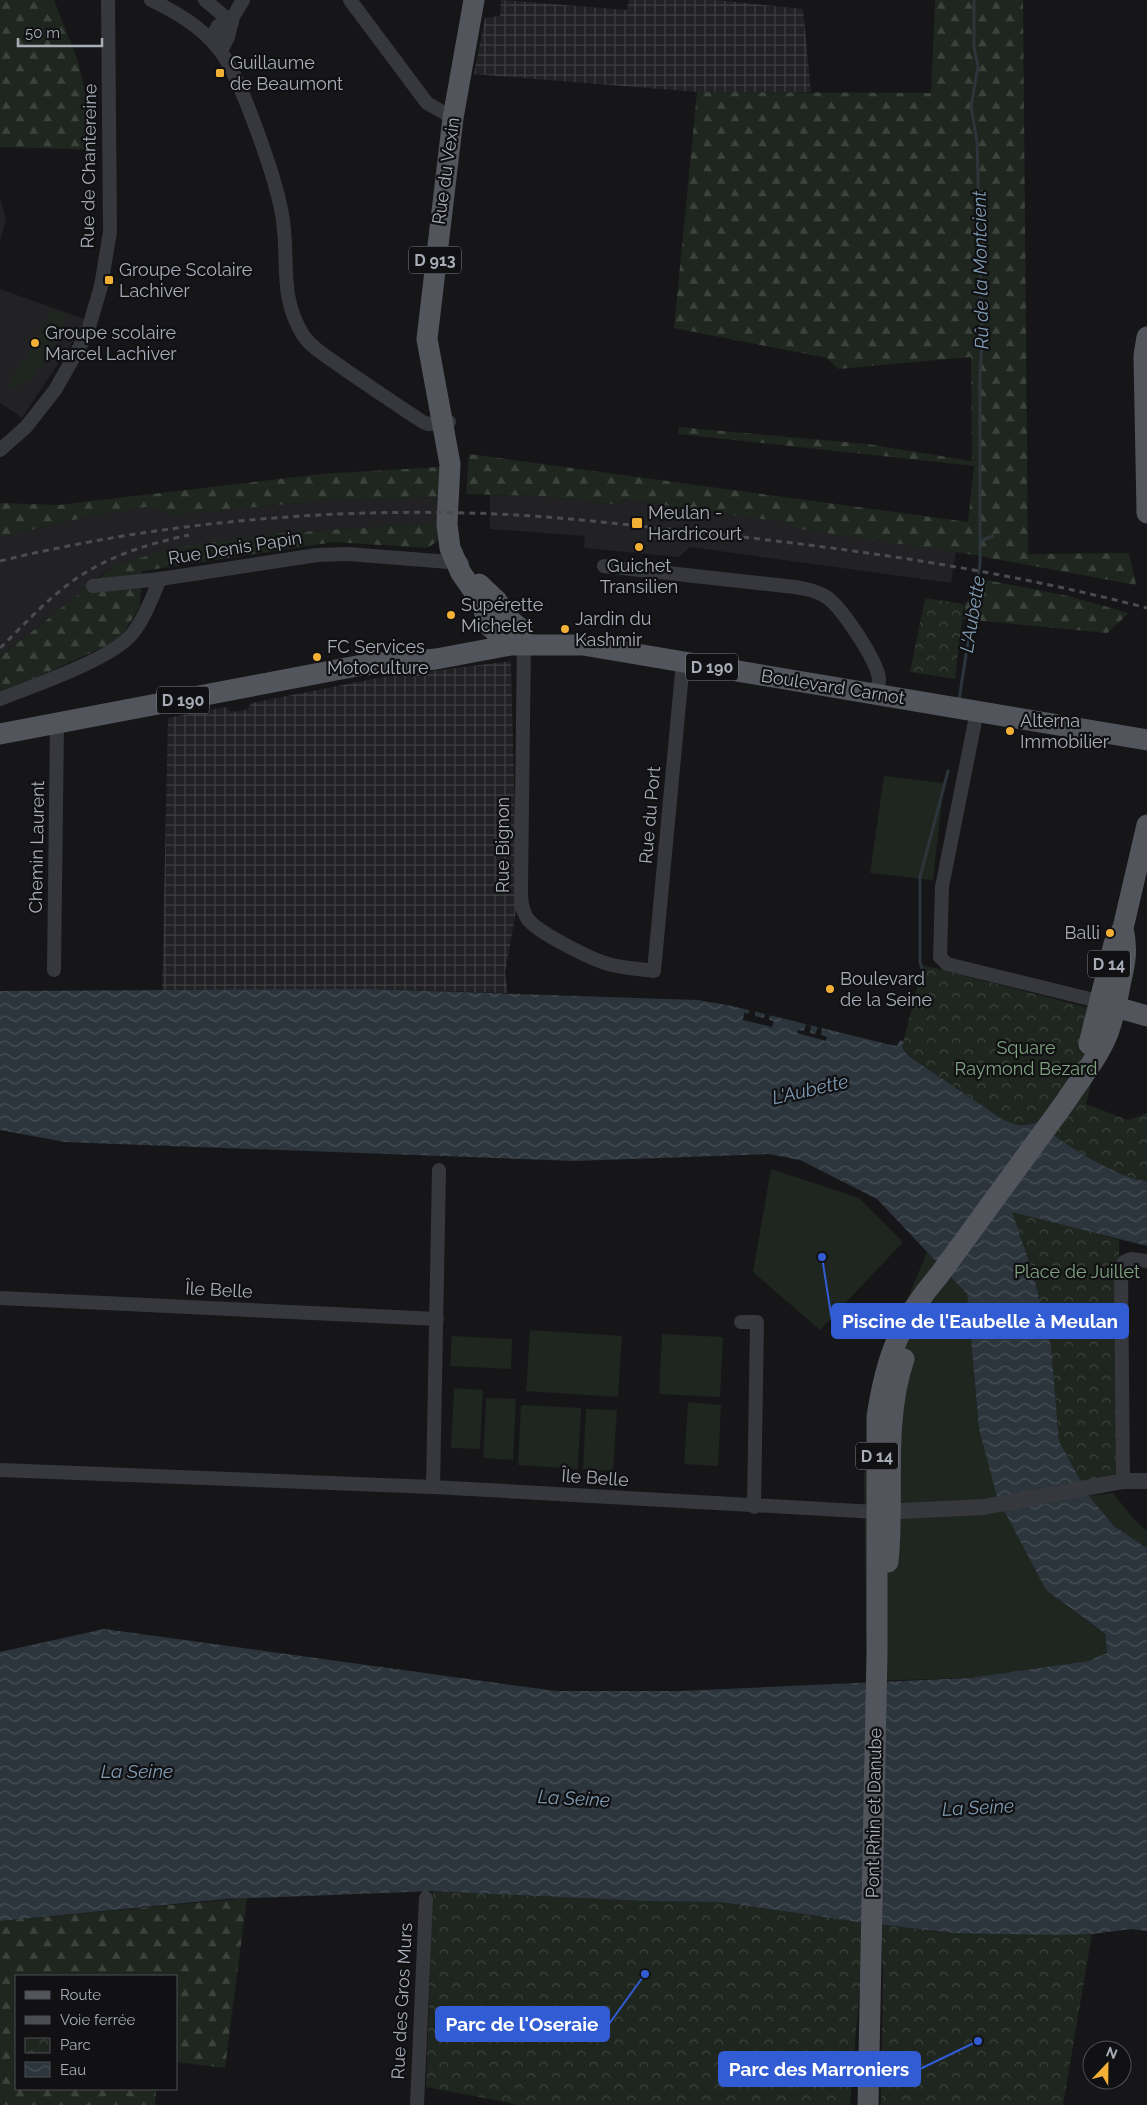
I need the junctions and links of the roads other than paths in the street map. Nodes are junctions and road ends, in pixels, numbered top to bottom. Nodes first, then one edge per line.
1 (108, 0) edge
2 (150, 0) edge
3 (205, 0) edge
4 (243, 0) edge
5 (350, 0) edge
6 (474, 0) edge
7 (231, 20) junction
8 (211, 40) junction
9 (221, 51) junction
10 (453, 118) junction
11 (1147, 337) edge
12 (446, 422) junction
13 (1146, 444) edge
14 (0, 450) edge
15 (1147, 513) edge
16 (461, 563) junction
17 (604, 566) dead end
18 (160, 579) junction
19 (93, 586) dead end
20 (503, 635) junction
21 (682, 662) junction
22 (876, 694) junction
23 (0, 699) edge
24 (971, 710) junction
25 (57, 724) junction
26 (0, 734) edge
27 (1147, 740) edge
28 (1147, 826) edge
29 (54, 970) dead end
30 (654, 971) joint
31 (1109, 1004) junction
32 (1147, 1016) edge
33 (439, 1170) dead end
34 (1147, 1261) edge
35 (0, 1298) edge
36 (437, 1319) junction
37 (741, 1322) dead end
38 (0, 1470) edge
39 (1147, 1480) edge
40 (1123, 1481) junction
41 (433, 1487) junction
42 (754, 1507) junction
43 (883, 1512) junction
44 (426, 1898) dead end
45 (417, 2105) edge
46 (868, 2105) edge

1 - 14 street, Rue de Chantereine
2 - 8 street
3 - 7 street
4 - 7 street
5 - 10 street
6 - 10 main road, Rue du Vexin / D 913
7 - 8 street
7 - 9 street
8 - 9 street
9 - 12 street
10 - 12 main road, Rue du Vexin / D 913
11 - 13 main road
12 - 16 main road, Rue du Vexin / D 913
13 - 15 main road
16 - 18 street, Rue Denis Papin
16 - 20 main road, Rue du Vexin / D 913
17 - 22 street
18 - 19 street
18 - 23 street, Rue Denis Papin
20 - 21 main road, Boulevard Carnot / D 190
20 - 25 main road, D 190
20 - 30 street, Rue Bignon
21 - 22 main road, Boulevard Carnot / D 190
21 - 30 street, Rue du Port
22 - 24 main road, Boulevard Carnot / D 190
24 - 27 main road, D 190
24 - 31 street
25 - 26 main road, D 190
25 - 29 street, Chemin Laurent
28 - 31 main road, D 14
31 - 32 main road
31 - 43 main road, D 14
33 - 36 street
34 - 40 street
35 - 36 street, Île Belle
36 - 41 street
37 - 42 street
38 - 41 street, Île Belle
39 - 40 street
40 - 43 street
41 - 42 street, Île Belle
42 - 43 street, Île Belle
43 - 46 main road, Pont Rhin et Danube / D 14
44 - 45 street, Rue des Gros Murs

